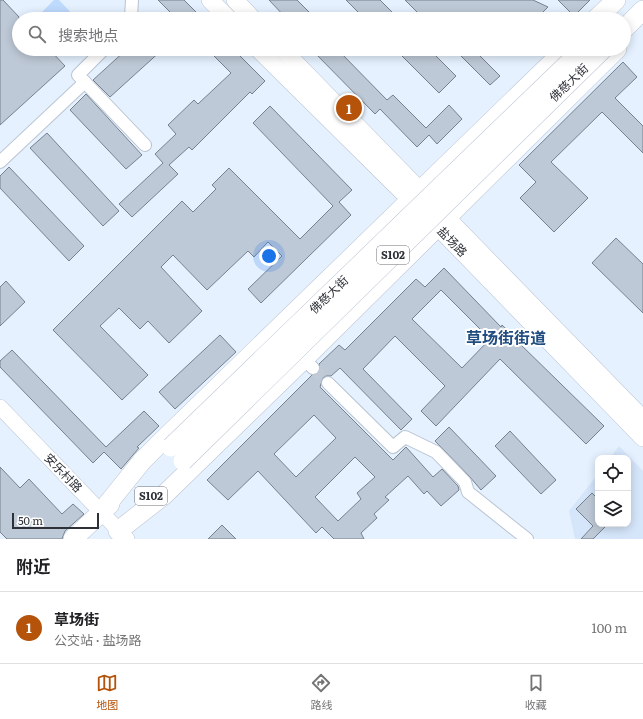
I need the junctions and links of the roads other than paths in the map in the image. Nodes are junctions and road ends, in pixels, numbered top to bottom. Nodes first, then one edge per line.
1 (132, 0) edge
2 (210, 0) edge
3 (234, 0) edge
4 (616, 0) edge
5 (631, 0) edge
6 (643, 10) edge
7 (131, 12) edge
8 (222, 12) edge
9 (246, 12) edge
10 (603, 12) edge
11 (619, 12) edge
12 (631, 22) edge
13 (643, 23) edge
14 (631, 35) edge
15 (97, 56) edge
16 (266, 56) edge
17 (288, 56) edge
18 (559, 56) edge
19 (576, 56) edge
20 (596, 56) edge
21 (610, 56) edge
22 (85, 82) junction
23 (145, 145) dead end
24 (0, 162) edge
25 (415, 195) junction
26 (443, 222) junction
27 (328, 383) tunnel mouth
28 (0, 407) edge
29 (643, 419) edge
30 (643, 438) edge
31 (101, 512) junction
32 (118, 536) edge
33 (73, 539) edge
34 (527, 539) edge

1 - 7 street
2 - 8 main road
3 - 9 main road
4 - 10 main road
5 - 11 main road
6 - 12 main road
13 - 14 main road
15 - 22 street
16 - 25 main road, 盐场路
17 - 25 main road, 盐场路
18 - 25 main road
19 - 31 main road, 佛慈大街 / S102, bridge
20 - 32 main road, 佛慈大街 / S102, bridge
21 - 26 main road
22 - 23 street
22 - 24 street
25 - 26 main road, 盐场路
25 - 31 main road
26 - 29 main road, 盐场路
26 - 30 main road, 盐场路
26 - 32 main road
27 - 34 street
28 - 31 street, 安乐村路
31 - 32 street, 安乐村路
31 - 33 main road, 佛慈大街 / S102

